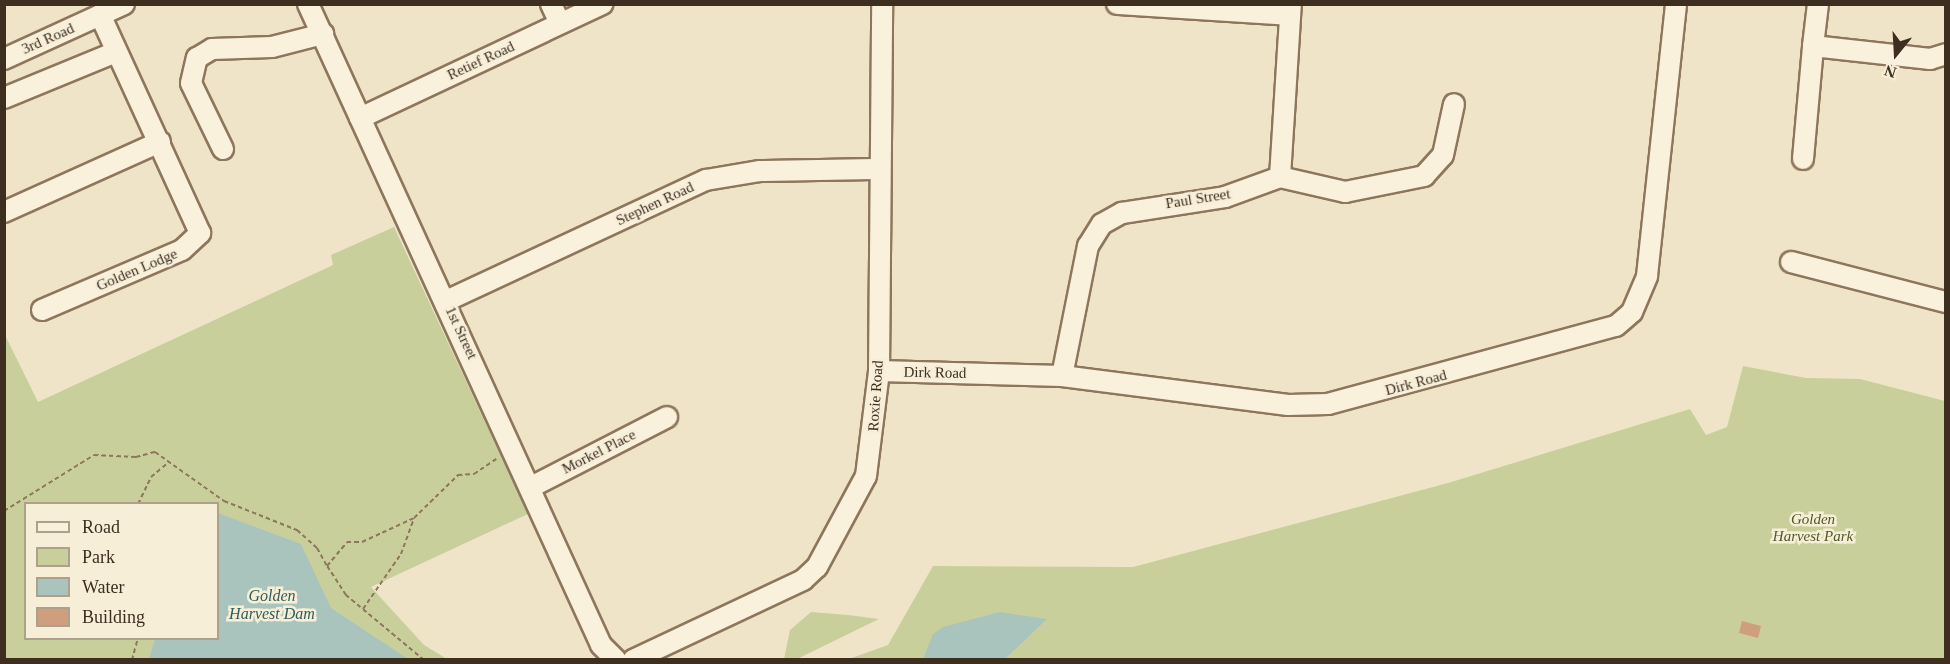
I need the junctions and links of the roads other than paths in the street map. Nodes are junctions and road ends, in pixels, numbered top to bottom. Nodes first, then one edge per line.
1 (124, 4) edge
2 (308, 4) edge
3 (551, 4) edge
4 (602, 4) edge
5 (882, 4) edge
6 (1117, 4) edge
7 (1676, 4) edge
8 (1818, 4) edge
9 (1290, 10) edge
10 (100, 15) junction
11 (560, 23) junction
12 (323, 34) junction
13 (1813, 46) junction
14 (116, 52) junction
15 (1946, 54) edge
16 (4, 59) edge
17 (4, 98) edge
18 (1454, 104) dead end
19 (360, 118) junction
20 (160, 142) junction
21 (223, 149) dead end
22 (1803, 159) dead end
23 (878, 169) junction
24 (1280, 177) junction
25 (4, 212) edge
26 (1791, 262) dead end
27 (446, 302) junction
28 (1946, 302) edge
29 (42, 310) dead end
30 (879, 371) junction
31 (1062, 376) junction
32 (667, 417) dead end
33 (531, 487) junction
34 (616, 659) edge
35 (633, 660) edge

1 - 10 street, 3rd Road
2 - 12 street, 1st Street
3 - 11 street
4 - 11 street, Retief Road
5 - 23 street, Roxie Road
6 - 9 street
7 - 31 street, Dirk Road
8 - 13 street
9 - 24 street
10 - 14 street, Golden Lodge
10 - 16 street, 3rd Road
11 - 19 street, Retief Road
12 - 19 street, 1st Street
12 - 21 street
13 - 15 street
13 - 22 street
14 - 17 street
14 - 20 street, Golden Lodge
18 - 24 street
19 - 27 street, 1st Street
20 - 25 street
20 - 29 street, Golden Lodge
23 - 27 street, Stephen Road
23 - 30 street, Roxie Road
24 - 31 street, Paul Street
26 - 28 street
27 - 33 street, 1st Street
30 - 31 street, Dirk Road
30 - 35 street, Roxie Road
32 - 33 street, Morkel Place
33 - 34 street, 1st Street

